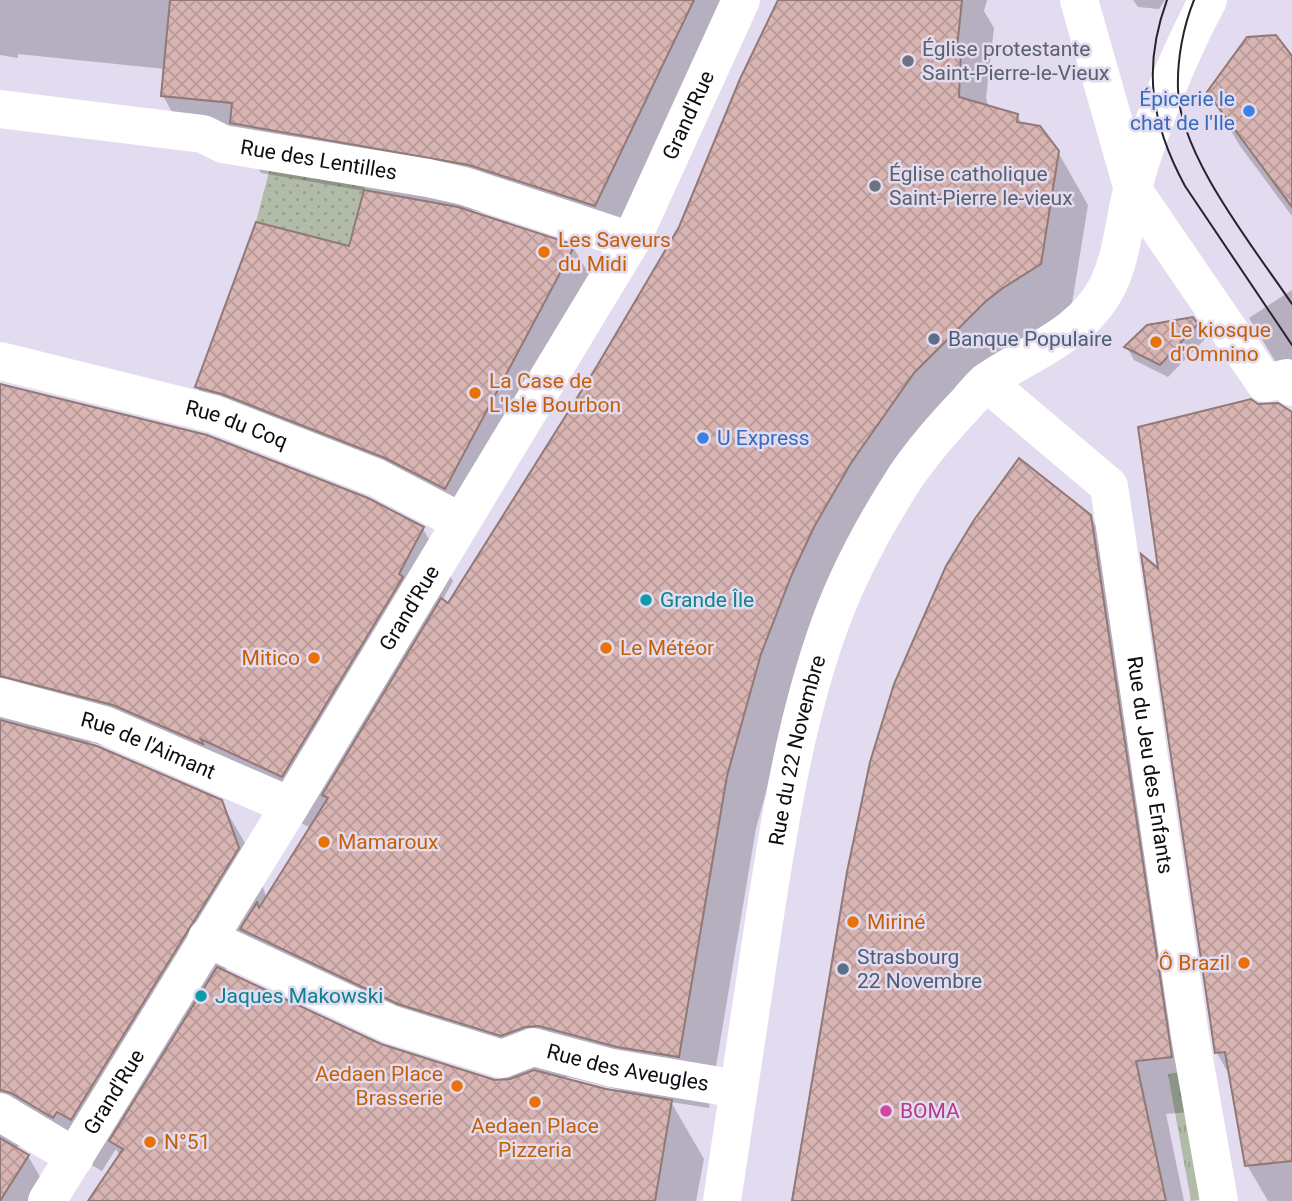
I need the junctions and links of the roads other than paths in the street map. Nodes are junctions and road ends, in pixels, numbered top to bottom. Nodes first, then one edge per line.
1 (741, 0) edge
2 (1079, 0) edge
3 (1208, 0) edge
4 (0, 109) edge
5 (1132, 190) junction
6 (631, 240) junction
7 (0, 361) edge
8 (1001, 373) junction
9 (1292, 387) edge
10 (461, 522) junction
11 (0, 697) edge
12 (290, 806) junction
13 (207, 938) junction
14 (738, 1089) junction
15 (0, 1112) edge
16 (75, 1157) junction
17 (47, 1201) edge
18 (722, 1201) edge
19 (1219, 1201) edge

1 - 6 street, Grand'Rue
2 - 5 street
3 - 5 street
4 - 6 street, Rue des Lentilles
5 - 8 street, Rue du 22 Novembre
5 - 9 street
6 - 10 street, Grand'Rue
7 - 10 street, Rue du Coq
8 - 14 street, Rue du 22 Novembre
8 - 19 street, Rue du Jeu des Enfants
10 - 12 street, Grand'Rue
11 - 12 street, Rue de l'Aimant
12 - 13 street, Grand'Rue
13 - 14 street, Rue des Aveugles
13 - 16 street, Grand'Rue
14 - 18 street, Rue du 22 Novembre
15 - 16 street
16 - 17 street, Grand'Rue

